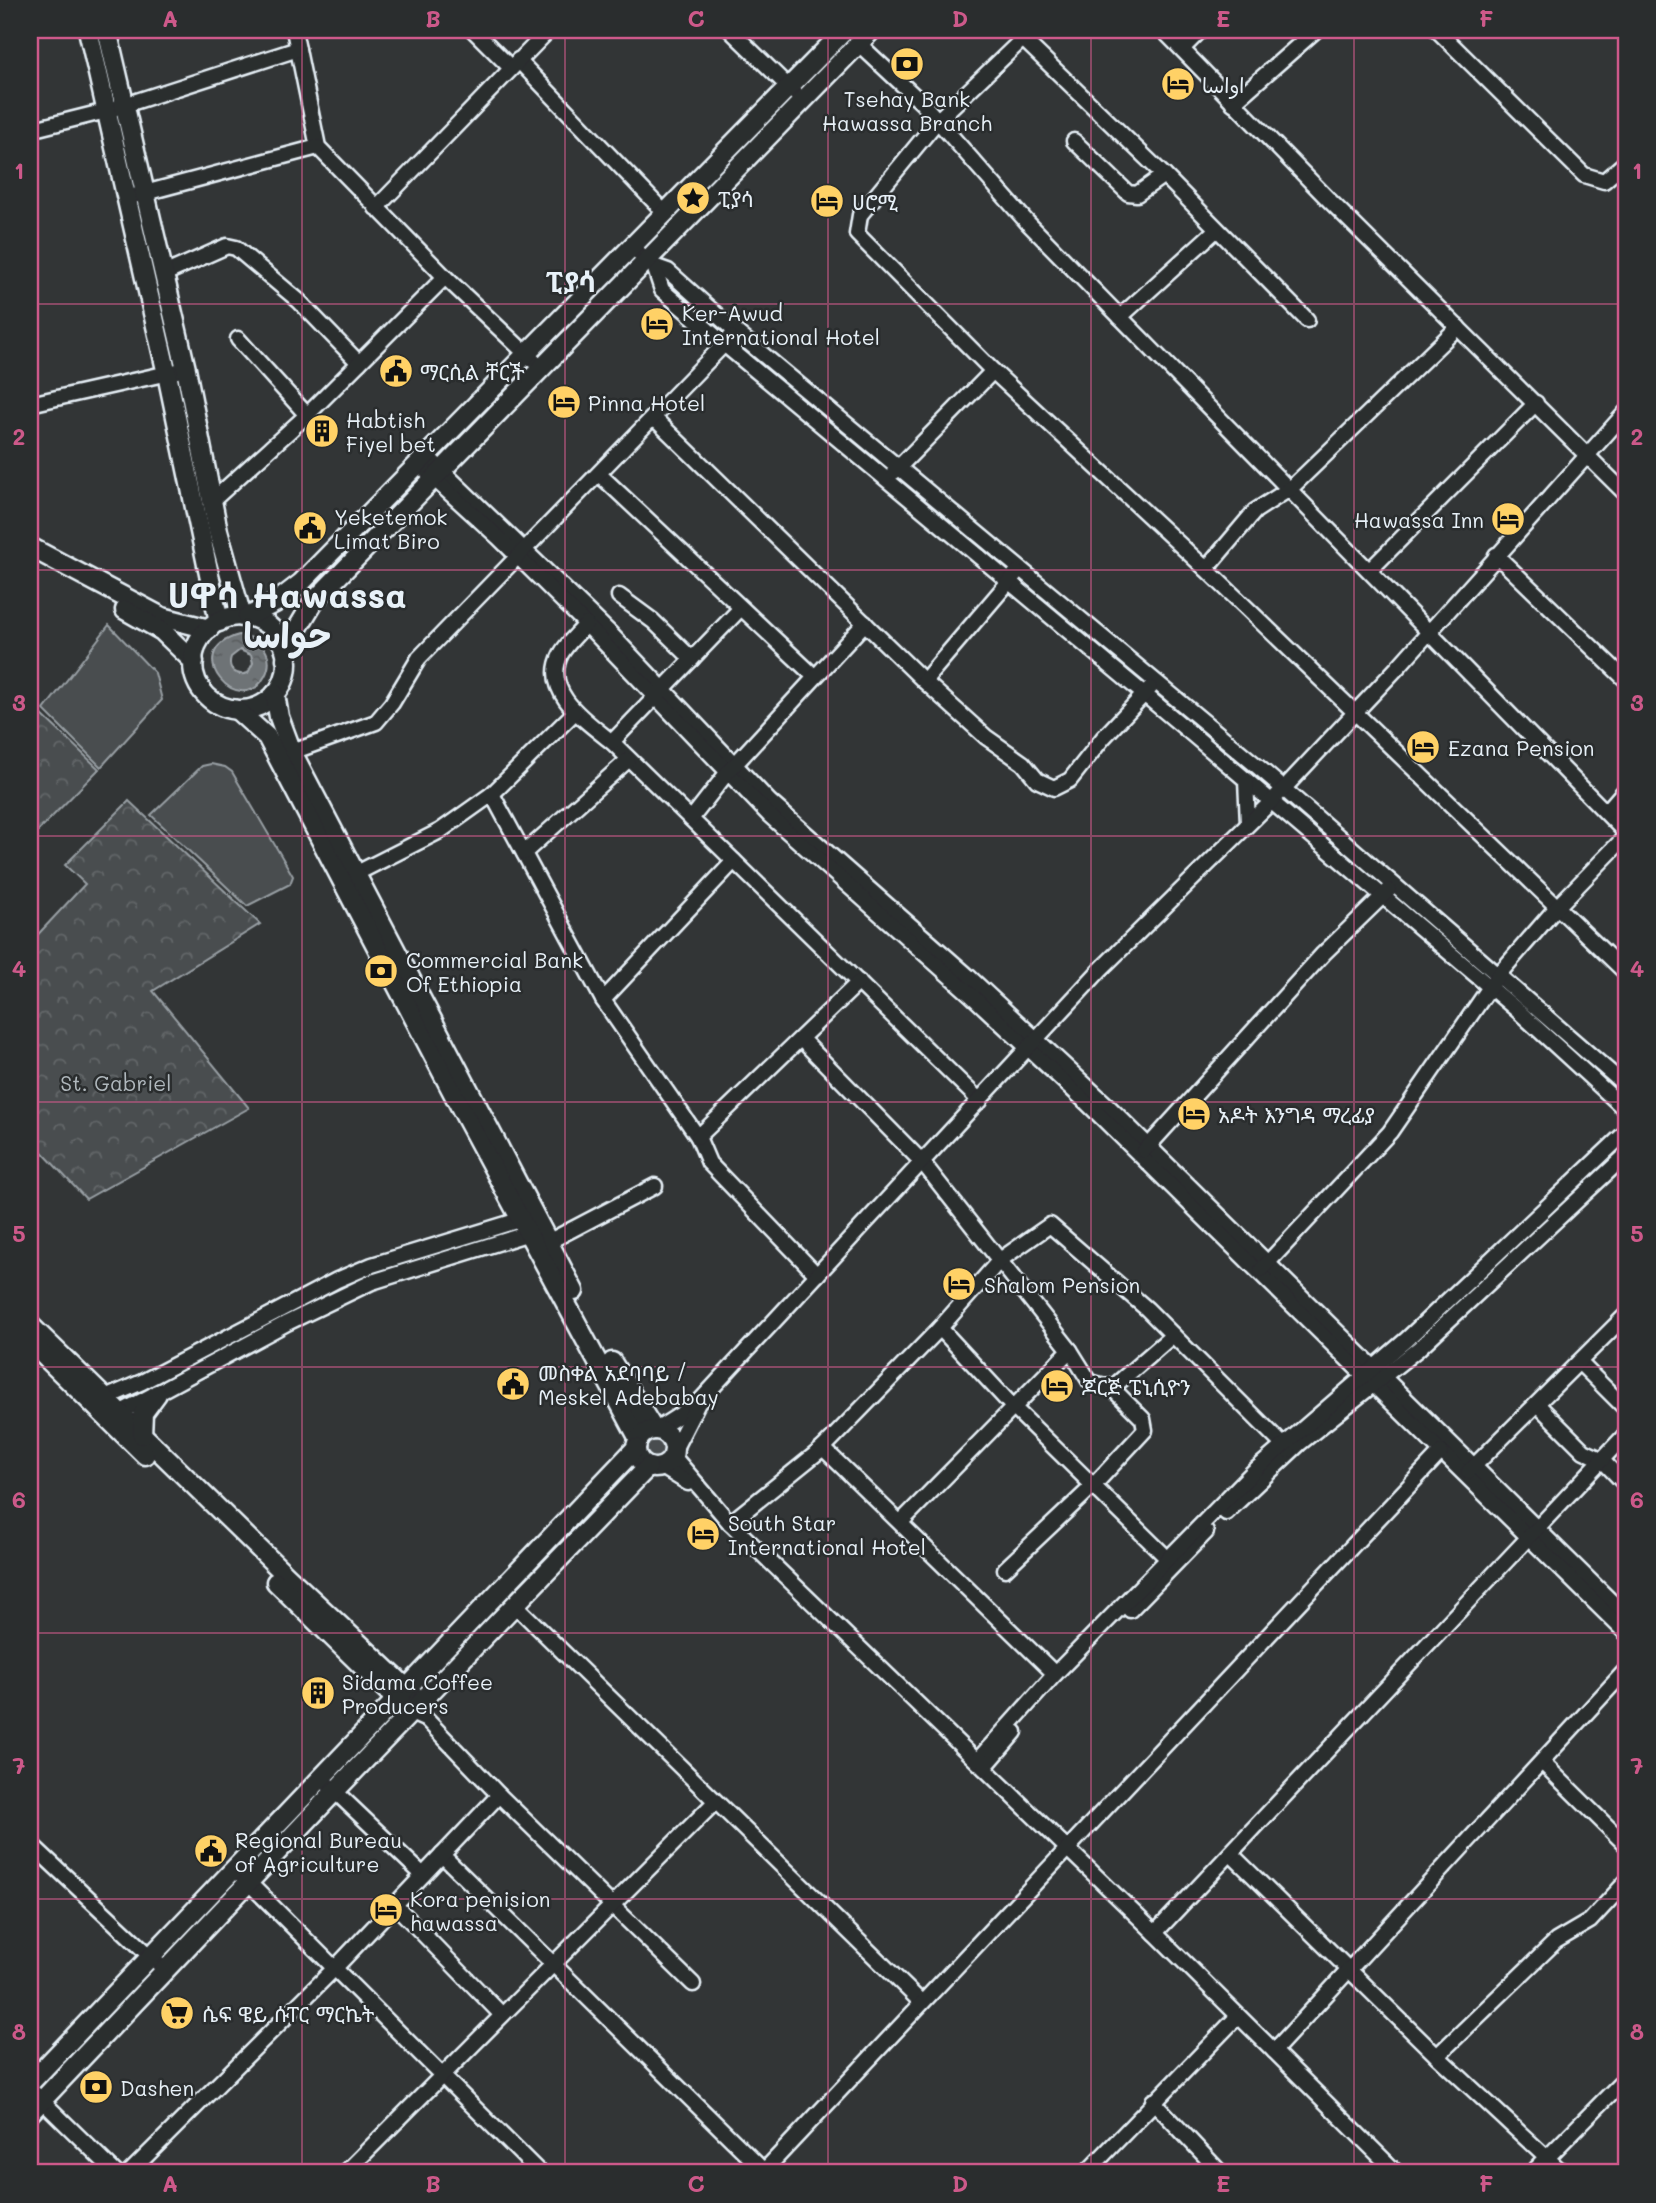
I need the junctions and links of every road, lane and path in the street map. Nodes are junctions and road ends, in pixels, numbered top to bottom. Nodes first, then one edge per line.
1 (88, 30) edge
2 (107, 30) edge
3 (294, 30) edge
4 (473, 30) edge
5 (549, 30) edge
6 (730, 30) edge
7 (845, 30) edge
8 (872, 30) edge
9 (1163, 30) edge
10 (1201, 30) edge
11 (1316, 30) edge
12 (1437, 30) edge
13 (1028, 34) edge
14 (859, 44) junction
15 (298, 49) junction
16 (1182, 49) junction
17 (514, 63) junction
18 (788, 87) junction
19 (802, 100) junction
20 (1233, 103) junction
21 (124, 105) junction
22 (106, 111) junction
23 (938, 120) junction
24 (30, 130) edge
25 (1074, 141) dead end
26 (318, 148) junction
27 (1626, 162) edge
28 (1164, 174) junction
29 (146, 192) junction
30 (126, 198) junction
31 (376, 208) junction
32 (665, 213) junction
33 (1216, 230) junction
34 (631, 246) junction
35 (650, 263) junction
36 (164, 274) junction
37 (445, 277) junction
38 (1120, 317) junction
39 (1307, 320) dead end
40 (1458, 327) junction
41 (736, 332) junction
42 (237, 339) dead end
43 (724, 344) junction
44 (526, 354) junction
45 (359, 363) junction
46 (541, 368) junction
47 (186, 369) junction
48 (993, 371) junction
49 (167, 374) junction
50 (1536, 403) junction
51 (30, 405) edge
52 (1626, 412) edge
53 (307, 415) junction
54 (654, 418) junction
55 (1589, 457) junction
56 (422, 460) junction
57 (437, 473) junction
58 (893, 473) junction
59 (600, 475) junction
60 (1291, 488) junction
61 (1626, 494) edge
62 (212, 501) junction
63 (30, 547) edge
64 (523, 554) junction
65 (1496, 555) junction
66 (30, 558) edge
67 (1206, 569) junction
68 (1370, 569) junction
69 (1015, 574) junction
70 (232, 584) junction
71 (619, 596) dead end
72 (275, 603) junction
73 (740, 609) junction
74 (245, 617) junction
75 (865, 623) junction
76 (586, 624) junction
77 (214, 625) junction
78 (1428, 632) junction
79 (286, 659) junction
80 (692, 659) junction
81 (194, 662) junction
82 (814, 676) junction
83 (1626, 680) edge
84 (924, 681) junction
85 (1155, 683) junction
86 (658, 693) junction
87 (275, 694) junction
88 (1145, 694) junction
89 (237, 710) junction
90 (575, 712) junction
91 (1355, 712) junction
92 (612, 742) junction
93 (292, 752) junction
94 (628, 760) junction
95 (731, 769) junction
96 (1263, 771) junction
97 (1299, 771) junction
98 (1246, 780) junction
99 (1282, 789) junction
100 (1626, 789) edge
101 (492, 794) junction
102 (1271, 802) junction
103 (1303, 807) junction
104 (1606, 812) junction
105 (691, 819) junction
106 (1291, 819) junction
107 (1252, 820) junction
108 (1626, 835) edge
109 (524, 853) junction
110 (734, 861) junction
111 (355, 874) junction
112 (1394, 884) junction
113 (1383, 896) junction
114 (1557, 907) junction
115 (1626, 973) edge
116 (1499, 974) junction
117 (859, 982) junction
118 (1489, 988) junction
119 (604, 1000) junction
120 (801, 1039) junction
121 (1032, 1045) junction
122 (1626, 1086) edge
123 (980, 1101) junction
124 (1626, 1110) edge
125 (1626, 1132) edge
126 (698, 1137) junction
127 (1144, 1151) junction
128 (1626, 1155) edge
129 (923, 1163) junction
130 (655, 1186) dead end
131 (535, 1228) junction
132 (1525, 1239) junction
133 (1000, 1260) junction
134 (1262, 1269) junction
135 (817, 1275) junction
136 (1626, 1315) edge
137 (30, 1325) edge
138 (940, 1328) junction
139 (1173, 1335) junction
140 (30, 1342) edge
141 (1070, 1350) junction
142 (1579, 1362) junction
143 (1375, 1377) junction
144 (1112, 1388) junction
145 (157, 1394) junction
146 (99, 1400) junction
147 (698, 1403) junction
148 (1537, 1404) junction
149 (1014, 1408) junction
150 (1626, 1409) edge
151 (115, 1416) junction
152 (1626, 1434) edge
153 (142, 1435) junction
154 (646, 1437) junction
155 (823, 1448) junction
156 (1287, 1448) junction
157 (1441, 1452) junction
158 (1601, 1459) junction
159 (664, 1460) junction
160 (1469, 1472) junction
161 (1626, 1485) edge
162 (1093, 1486) junction
163 (901, 1522) junction
164 (730, 1524) junction
165 (1532, 1532) junction
166 (1167, 1558) junction
167 (1004, 1569) dead end
168 (516, 1606) junction
169 (1626, 1616) edge
170 (1626, 1633) edge
171 (1626, 1670) edge
172 (1055, 1674) junction
173 (402, 1694) junction
174 (420, 1712) junction
175 (1543, 1763) junction
176 (981, 1765) junction
177 (321, 1777) junction
178 (335, 1791) junction
179 (499, 1795) junction
180 (715, 1802) junction
181 (30, 1843) edge
182 (1626, 1845) edge
183 (1065, 1848) junction
184 (1231, 1854) junction
185 (442, 1855) junction
186 (234, 1867) junction
187 (423, 1875) junction
188 (1626, 1882) edge
189 (250, 1884) junction
190 (394, 1904) junction
191 (612, 1905) junction
192 (1155, 1933) junction
193 (150, 1954) junction
194 (551, 1966) junction
195 (334, 1969) junction
196 (166, 1971) junction
197 (1351, 1971) junction
198 (693, 1984) dead end
199 (921, 2002) junction
200 (502, 2015) junction
201 (1237, 2017) junction
202 (1274, 2052) junction
203 (1437, 2056) junction
204 (442, 2075) junction
205 (1626, 2078) edge
206 (30, 2083) edge
207 (34, 2101) edge
208 (1153, 2101) junction
209 (1547, 2157) junction
210 (769, 2170) edge
211 (116, 2173) edge
212 (130, 2173) edge
213 (345, 2173) edge
214 (540, 2173) edge
215 (1086, 2173) edge
216 (1221, 2173) edge
217 (1397, 2173) edge
218 (1532, 2173) edge
219 (1563, 2173) edge

1 - 22 main road
2 - 21 main road
3 - 15 street
4 - 17 street
5 - 17 street
6 - 18 street
7 - 18 main road
8 - 14 main road
9 - 16 street
10 - 16 street
11 - 20 street
12 - 27 street
13 - 23 street
13 - 28 street
14 - 19 main road
14 - 23 street
15 - 21 street
15 - 26 street
16 - 20 street
17 - 31 street
17 - 32 street
18 - 19 street
18 - 32 main road
19 - 35 main road
20 - 40 street
21 - 22 street
21 - 29 main road
22 - 24 street
22 - 30 main road
23 - 38 street
23 - 48 street
25 - 28 street
26 - 29 street
26 - 31 street
28 - 33 street
29 - 30 street
29 - 36 main road
30 - 49 main road
31 - 37 street
32 - 34 main road
33 - 38 street
33 - 39 street
34 - 35 street
34 - 44 main road
35 - 41 street
35 - 43 street
35 - 46 main road
36 - 45 street
36 - 47 main road
37 - 44 street
37 - 45 street
38 - 60 street
40 - 50 street
40 - 60 street
41 - 43 street
41 - 58 street
42 - 53 street
43 - 54 street
43 - 58 street
44 - 46 street
44 - 56 main road
45 - 53 street
46 - 57 main road
47 - 49 street
47 - 62 main road
48 - 58 street
48 - 67 street
49 - 51 street
49 - 77 main road
50 - 55 street
50 - 68 street
52 - 55 street
53 - 62 street
54 - 59 street
54 - 75 street
55 - 61 street
55 - 65 street
56 - 57 street
56 - 72 main road
57 - 64 street
57 - 79 main road
58 - 69 street
59 - 64 street
59 - 73 street
60 - 67 street
60 - 68 street
62 - 70 main road
63 - 77 main road
64 - 76 street
64 - 86 street
64 - 93 street
65 - 78 street
65 - 83 street
66 - 81 main road
67 - 91 street
68 - 78 street
69 - 84 street
69 - 85 street
69 - 88 street
70 - 72 main road
70 - 74 main road
71 - 80 street
72 - 74 main road
73 - 80 street
73 - 82 street
74 - 77 main road
74 - 79 main road
75 - 82 street
75 - 84 street
76 - 86 street
76 - 90 street
77 - 81 main road
78 - 91 street
78 - 104 street
79 - 87 main road
80 - 86 street
81 - 89 main road
82 - 95 street
84 - 88 street
85 - 88 street
85 - 96 street
86 - 92 street
86 - 95 street
87 - 89 main road
87 - 93 main road
88 - 98 street
89 - 131 main road
90 - 92 street
90 - 101 street
91 - 97 street
91 - 114 street
92 - 94 street
93 - 111 main road
94 - 105 street
94 - 109 street
95 - 105 street
95 - 121 street
96 - 97 street
96 - 99 street
97 - 99 street
97 - 103 street
98 - 102 street
98 - 107 street
99 - 102 street
99 - 103 street
100 - 104 street
101 - 109 street
101 - 111 street
102 - 106 street
102 - 107 street
103 - 112 street
104 - 108 street
105 - 110 street
106 - 107 street
106 - 113 street
107 - 121 street
108 - 114 street
109 - 119 street
110 - 117 street
110 - 119 street
111 - 131 main road
112 - 113 street
112 - 116 street
113 - 118 street
113 - 127 street
114 - 115 street
114 - 116 street
116 - 118 street
116 - 122 street
117 - 120 street
117 - 123 street
118 - 124 street
118 - 134 street
119 - 126 street
120 - 126 street
120 - 129 street
121 - 123 street
121 - 127 street
123 - 129 street
125 - 132 street
126 - 135 street
127 - 134 street
128 - 132 street
129 - 133 street
129 - 135 street
130 - 131 street
131 - 145 street
131 - 146 street
131 - 154 main road
132 - 143 street
133 - 138 street
133 - 139 street
133 - 141 street
134 - 143 street
135 - 147 street
136 - 142 street
137 - 146 main road
138 - 149 street
138 - 155 street
139 - 144 street
139 - 156 street
140 - 146 main road
141 - 144 street
141 - 149 street
142 - 148 street
142 - 150 street
143 - 156 street
143 - 157 street
143 - 160 street
144 - 162 street
145 - 151 street
145 - 153 main road
146 - 151 main road
147 - 154 street
147 - 159 street
148 - 158 street
148 - 160 street
149 - 162 street
149 - 163 street
151 - 153 main road
151 - 173 main road
152 - 158 street
153 - 173 main road
154 - 159 main road
154 - 159 main road
154 - 173 main road
155 - 163 street
155 - 164 street
156 - 166 street
156 - 176 street
157 - 160 street
157 - 183 street
158 - 161 street
158 - 165 street
159 - 164 street
159 - 168 main road
160 - 165 street
162 - 166 street
162 - 167 street
163 - 172 street
164 - 176 street
165 - 169 street
165 - 170 street
165 - 184 street
166 - 172 street
168 - 174 main road
168 - 180 street
171 - 175 street
172 - 176 street
173 - 174 main road
173 - 177 main road
174 - 178 main road
174 - 179 street
175 - 182 street
175 - 197 street
176 - 183 street
177 - 178 street
177 - 186 main road
178 - 187 street
178 - 189 main road
179 - 185 street
179 - 191 street
180 - 191 street
180 - 199 street
181 - 193 street
183 - 192 street
183 - 199 street
184 - 192 street
184 - 197 street
185 - 187 street
185 - 194 street
186 - 189 street
186 - 193 main road
187 - 190 street
188 - 203 street
189 - 195 street
189 - 196 main road
190 - 195 street
190 - 200 street
191 - 194 street
191 - 198 street
192 - 201 street
193 - 196 street
193 - 206 main road
194 - 200 street
194 - 210 street
195 - 204 street
195 - 212 street
196 - 207 main road
197 - 202 street
197 - 203 street
199 - 210 street
200 - 204 street
201 - 202 street
201 - 208 street
202 - 217 street
203 - 209 street
204 - 213 street
204 - 214 street
205 - 209 street
207 - 211 street
208 - 215 street
208 - 216 street
209 - 218 street
209 - 219 street

